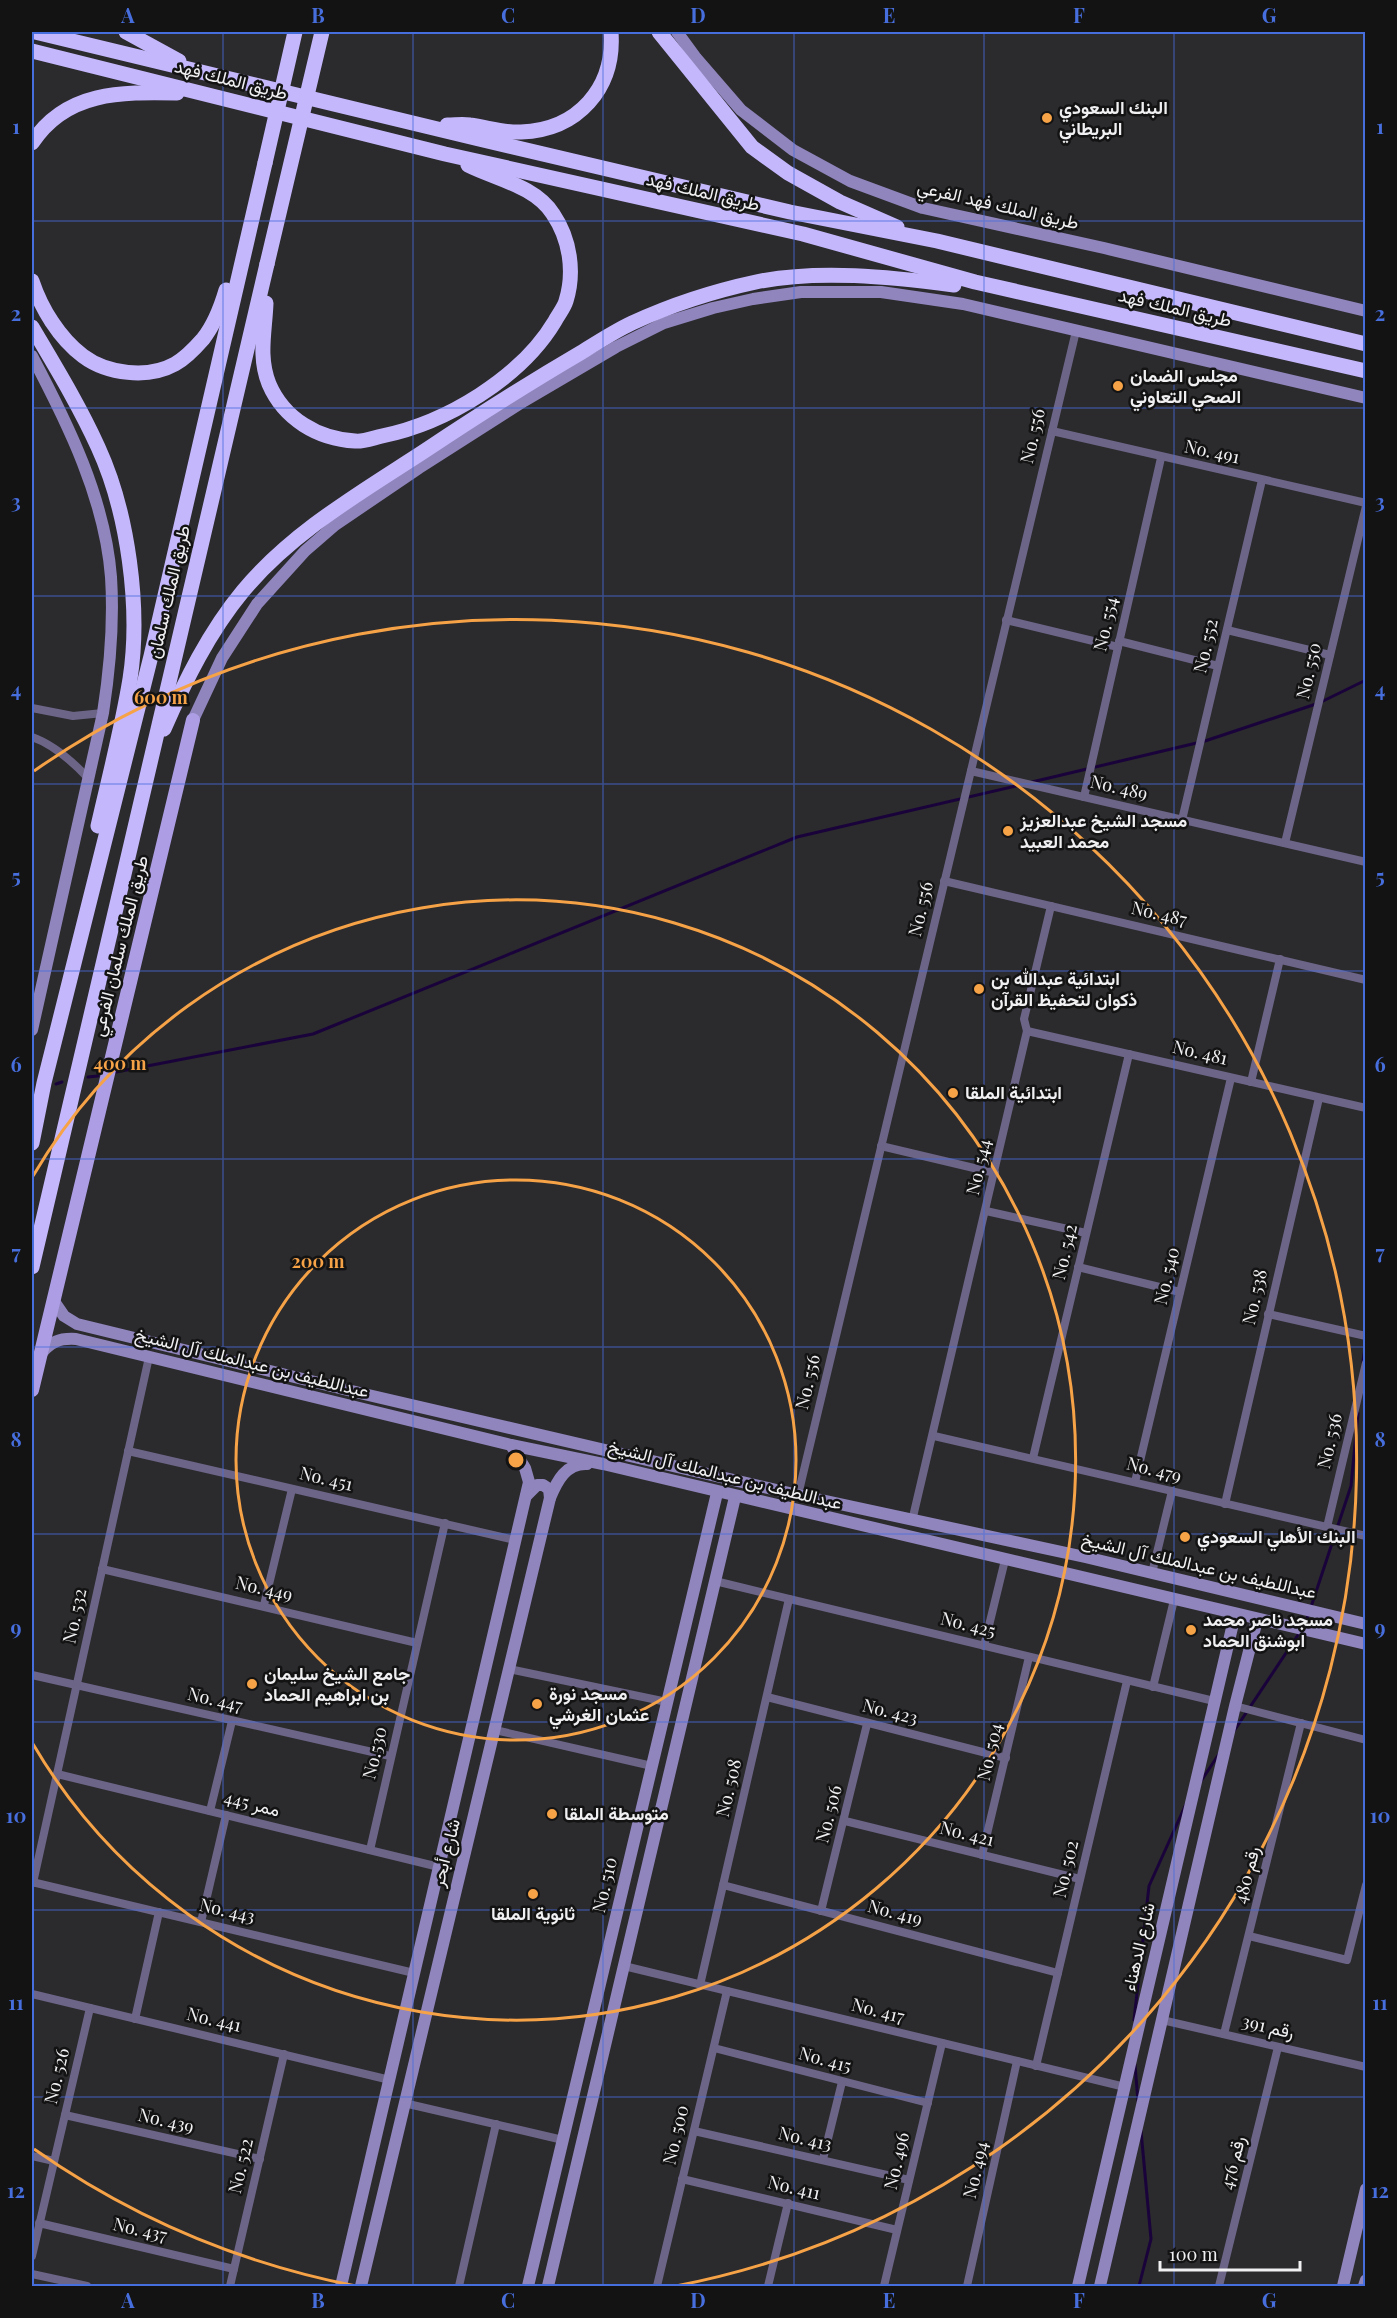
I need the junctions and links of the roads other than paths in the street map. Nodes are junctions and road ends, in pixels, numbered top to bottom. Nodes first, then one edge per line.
1 (35, 32) edge
2 (126, 32) edge
3 (296, 32) edge
4 (322, 32) edge
5 (611, 32) edge
6 (659, 32) edge
7 (678, 32) edge
8 (32, 51) edge
9 (201, 72) junction
10 (202, 93) junction
11 (426, 125) junction
12 (32, 143) edge
13 (445, 154) junction
14 (265, 164) junction
15 (925, 238) junction
16 (267, 264) junction
17 (32, 281) edge
18 (975, 282) junction
19 (1365, 311) edge
20 (32, 327) edge
21 (1076, 331) junction
22 (1365, 344) edge
23 (32, 356) edge
24 (1332, 364) junction
25 (1365, 371) edge
26 (1365, 379) edge
27 (1365, 398) edge
28 (1052, 431) junction
29 (1161, 458) junction
30 (1262, 480) junction
31 (1365, 505) edge
32 (1006, 620) junction
33 (1227, 630) junction
34 (1118, 644) junction
35 (1330, 655) junction
36 (1218, 666) junction
37 (32, 708) edge
38 (103, 713) junction
39 (194, 720) joint
40 (32, 737) edge
41 (149, 762) junction
42 (970, 771) junction
43 (88, 778) junction
44 (1084, 797) junction
45 (1182, 819) junction
46 (1285, 843) junction
47 (1365, 862) edge
48 (944, 881) junction
49 (1051, 906) junction
50 (1280, 959) junction
51 (1365, 980) edge
52 (32, 1030) edge
53 (1027, 1031) junction
54 (1129, 1053) junction
55 (1231, 1078) junction
56 (1251, 1082) junction
57 (44, 1083) junction
58 (1319, 1098) junction
59 (1365, 1108) edge
60 (32, 1143) edge
61 (881, 1146) junction
62 (995, 1173) junction
63 (986, 1211) junction
64 (1086, 1233) junction
65 (32, 1267) edge
66 (1078, 1268) junction
67 (1180, 1292) junction
68 (53, 1300) junction
69 (1268, 1314) junction
70 (77, 1324) junction
71 (1365, 1336) edge
72 (76, 1340) junction
73 (39, 1356) junction
74 (149, 1357) junction
75 (1365, 1363) edge
76 (32, 1390) edge
77 (934, 1436) junction
78 (511, 1445) junction
79 (128, 1451) junction
80 (1033, 1458) junction
81 (603, 1464) junction
82 (1136, 1482) junction
83 (292, 1489) junction
84 (1172, 1491) junction
85 (717, 1493) junction
86 (798, 1495) junction
87 (525, 1497) junction
88 (735, 1497) junction
89 (550, 1498) junction
90 (1225, 1504) junction
91 (713, 1510) junction
92 (731, 1513) junction
93 (912, 1521) junction
94 (445, 1524) junction
95 (1327, 1527) junction
96 (1365, 1536) edge
97 (515, 1540) junction
98 (1085, 1557) junction
99 (1005, 1560) junction
100 (102, 1569) junction
101 (1152, 1573) junction
102 (1080, 1578) junction
103 (715, 1581) junction
104 (789, 1599) junction
105 (1174, 1600) junction
106 (264, 1605) junction
107 (1314, 1612) junction
108 (1235, 1615) junction
109 (1257, 1620) junction
110 (1365, 1624) edge
111 (1310, 1631) junction
112 (1231, 1633) junction
113 (1253, 1636) junction
114 (417, 1643) junction
115 (1365, 1644) edge
116 (984, 1646) junction
117 (1029, 1657) junction
118 (509, 1669) junction
119 (32, 1675) edge
120 (1127, 1681) junction
121 (77, 1685) junction
122 (1153, 1687) junction
123 (766, 1697) junction
124 (1214, 1701) junction
125 (667, 1702) junction
126 (1235, 1706) junction
127 (232, 1721) junction
128 (1301, 1723) junction
129 (867, 1724) junction
130 (495, 1730) junction
131 (1365, 1740) edge
132 (390, 1756) junction
133 (1006, 1758) junction
134 (652, 1766) junction
135 (57, 1774) junction
136 (210, 1811) junction
137 (226, 1815) junction
138 (845, 1821) junction
139 (370, 1850) junction
140 (982, 1855) junction
141 (439, 1867) junction
142 (1080, 1879) junction
143 (32, 1882) edge
144 (1365, 1885) edge
145 (723, 1886) junction
146 (821, 1911) junction
147 (159, 1912) junction
148 (201, 1922) junction
149 (1249, 1936) junction
150 (605, 1963) junction
151 (623, 1967) junction
152 (414, 1973) junction
153 (1058, 1973) junction
154 (700, 1985) junction
155 (727, 1991) junction
156 (32, 1994) edge
157 (90, 2008) junction
158 (135, 2019) junction
159 (1162, 2020) junction
160 (1224, 2034) junction
161 (942, 2043) junction
162 (1278, 2047) junction
163 (714, 2048) junction
164 (284, 2054) junction
165 (1017, 2061) junction
166 (1036, 2066) junction
167 (1365, 2067) edge
168 (390, 2080) junction
169 (842, 2082) junction
170 (1124, 2091) junction
171 (1143, 2100) junction
172 (404, 2103) junction
173 (928, 2103) junction
174 (65, 2115) junction
175 (496, 2124) junction
176 (694, 2131) junction
177 (563, 2140) junction
178 (32, 2156) edge
179 (260, 2159) junction
180 (823, 2159) junction
181 (54, 2161) junction
182 (682, 2179) junction
183 (909, 2180) junction
184 (1365, 2195) edge
185 (788, 2203) junction
186 (39, 2223) junction
187 (897, 2230) junction
188 (32, 2256) edge
189 (234, 2269) junction
190 (32, 2274) edge
191 (1365, 2280) edge
192 (87, 2286) edge
193 (230, 2286) edge
194 (341, 2286) edge
195 (361, 2286) edge
196 (459, 2286) edge
197 (528, 2286) edge
198 (548, 2286) edge
199 (657, 2286) edge
200 (768, 2286) edge
201 (884, 2286) edge
202 (967, 2286) edge
203 (1078, 2286) edge
204 (1100, 2286) edge
205 (1219, 2286) edge
206 (1343, 2286) edge
207 (1364, 2286) edge

1 - 9 highway, طريق الملك فهد
2 - 9 highway
3 - 14 highway, طريق الملك سلمان, bridge
4 - 16 highway, طريق الملك سلمان, bridge
5 - 11 highway
6 - 15 highway
7 - 19 street, طريق الملك فهد الفرعي
8 - 10 highway, طريق الملك فهد
9 - 11 highway, طريق الملك فهد
10 - 12 highway
10 - 13 highway, طريق الملك فهد
11 - 15 highway, طريق الملك فهد
13 - 16 highway
13 - 18 highway, طريق الملك فهد
14 - 17 highway
14 - 57 highway, طريق الملك سلمان
15 - 22 highway, طريق الملك فهد
16 - 41 highway, طريق الملك سلمان
18 - 24 highway, طريق الملك فهد
18 - 41 highway
20 - 57 highway
21 - 27 street
21 - 28 street, No. 556
21 - 39 street
23 - 38 street
24 - 25 highway, طريق الملك فهد
24 - 26 highway
28 - 29 street, No. 491
28 - 32 street, No. 556
29 - 30 street, No. 491
29 - 34 street, No. 554
30 - 31 street, No. 491
30 - 33 street, No. 552
31 - 35 street, No. 550
32 - 34 street
32 - 42 street, No. 556
33 - 35 street
33 - 36 street, No. 552
34 - 36 street
34 - 44 street, No. 554
35 - 46 street, No. 550
36 - 45 street, No. 552
37 - 38 street
38 - 43 street
39 - 68 main road, طريق الملك سلمان الفرعي
40 - 43 street
41 - 65 highway, طريق الملك سلمان
42 - 44 street, No. 489
42 - 48 street, No. 556
43 - 52 street
44 - 45 street, No. 489
45 - 46 street, No. 489
46 - 47 street, No. 489
48 - 49 street, No. 487
48 - 61 street, No. 556
49 - 50 street, No. 487
49 - 53 street, No. 544
50 - 51 street, No. 487
50 - 56 street
53 - 54 street, No. 481
53 - 62 street, No. 544
54 - 55 street, No. 481
54 - 64 street, No. 542
55 - 56 street, No. 481
55 - 67 street, No. 540
56 - 58 street, No. 481
57 - 60 highway, طريق الملك سلمان
58 - 59 street, No. 481
58 - 69 street, No. 538
61 - 62 street
61 - 86 street, No. 556
62 - 63 street, No. 544
63 - 64 street
63 - 77 street, No. 544
64 - 66 street, No. 542
66 - 67 street
66 - 80 street, No. 542
67 - 82 street, No. 540
68 - 70 street
68 - 73 main road, طريق الملك سلمان الفرعي
69 - 71 street
69 - 90 street, No. 538
70 - 72 street
70 - 86 street, عبداللطيف بن عبدالملك آل الشيخ
72 - 73 street
72 - 74 street, عبداللطيف بن عبدالملك آل الشيخ
73 - 76 main road, طريق الملك سلمان الفرعي
74 - 78 street, عبداللطيف بن عبدالملك آل الشيخ
74 - 79 street, No. 532
75 - 95 street, No. 536
77 - 80 street, No. 479
77 - 93 street, No. 544
78 - 81 street, عبداللطيف بن عبدالملك آل الشيخ
78 - 87 street, شارع أبحر
79 - 83 street, No. 451
79 - 100 street, No. 532
80 - 82 street, No. 479
81 - 85 street, عبداللطيف بن عبدالملك آل الشيخ
81 - 89 street, شارع أبحر
82 - 84 street, No. 479
83 - 94 street, No. 451
83 - 106 street
84 - 90 street, No. 479
84 - 101 street
85 - 88 street, عبداللطيف بن عبدالملك آل الشيخ
85 - 91 street, No. 510
86 - 93 street, عبداللطيف بن عبدالملك آل الشيخ
87 - 89 street
87 - 97 street, شارع أبحر
88 - 92 street, No. 510
88 - 99 street, عبداللطيف بن عبدالملك آل الشيخ
89 - 118 street, شارع أبحر
90 - 95 street, No. 479
91 - 92 street
91 - 125 street, No. 510
92 - 103 street, No. 510
93 - 98 street, عبداللطيف بن عبدالملك آل الشيخ
94 - 97 street, No. 451
94 - 114 street, No.530
95 - 96 street, No. 479
97 - 141 street, شارع أبحر
98 - 101 street, عبداللطيف بن عبدالملك آل الشيخ
98 - 102 street
99 - 102 street, عبداللطيف بن عبدالملك آل الشيخ
99 - 116 street
100 - 106 street, No. 449
100 - 121 street, No. 532
101 - 107 street, عبداللطيف بن عبدالملك آل الشيخ
102 - 105 street, عبداللطيف بن عبدالملك آل الشيخ
103 - 104 street, No. 425
103 - 151 street, No. 510
104 - 116 street, No. 425
104 - 123 street, No. 508
105 - 108 street, عبداللطيف بن عبدالملك آل الشيخ
105 - 122 street
106 - 114 street, No. 449
107 - 110 street, عبداللطيف بن عبدالملك آل الشيخ
107 - 111 street
108 - 109 street, عبداللطيف بن عبدالملك آل الشيخ
108 - 112 street, شارع الدهناء
109 - 111 street, عبداللطيف بن عبدالملك آل الشيخ
109 - 113 street
111 - 115 street, عبداللطيف بن عبدالملك آل الشيخ
112 - 113 street
112 - 124 street, شارع الدهناء
113 - 126 street
114 - 132 street, No.530
116 - 117 street, No. 425
117 - 120 street, No. 425
117 - 133 street, No. 504
118 - 125 street
118 - 130 street, شارع أبحر
119 - 121 street, No. 447
120 - 122 street, No. 425
120 - 142 street, No. 502
121 - 127 street, No. 447
121 - 135 street, No. 532
122 - 124 street, No. 425
123 - 129 street, No. 423
123 - 145 street, No. 508
124 - 170 street, شارع الدهناء
125 - 134 street, No. 510
126 - 128 street
126 - 159 street
127 - 132 street, No. 447
127 - 136 street
128 - 131 street
128 - 149 street, رقم 480
129 - 133 street, No. 423
129 - 138 street, No. 506
130 - 134 street
130 - 172 street, شارع أبحر
132 - 139 street, No.530
133 - 140 street, No. 504
134 - 150 street, No. 510
135 - 136 street, ممر 445
135 - 143 street, No. 532
136 - 137 street, ممر 445
137 - 139 street, ممر 445
137 - 148 street
138 - 140 street, No. 421
138 - 146 street, No. 506
139 - 141 street, ممر 445
140 - 142 street, No. 421
141 - 152 street, شارع أبحر
142 - 153 street, No. 502
143 - 147 street, No. 443
144 - 149 street
145 - 146 street, No. 419
145 - 154 street, No. 508
146 - 153 street, No. 419
147 - 148 street, No. 443
147 - 158 street
148 - 152 street, No. 443
149 - 160 street, رقم 480
150 - 151 street
150 - 177 street, No. 510
151 - 154 street, No. 417
151 - 198 street, No. 510
152 - 168 street, شارع أبحر
153 - 166 street, No. 502
154 - 155 street, No. 417
155 - 161 street, No. 417
155 - 163 street, No. 500
156 - 157 street, No. 441
157 - 158 street, No. 441
157 - 174 street, No. 526
158 - 164 street, No. 441
159 - 160 street, رقم 391
159 - 171 street
160 - 162 street, رقم 391
161 - 165 street, No. 417
161 - 173 street, No. 496
162 - 167 street, رقم 391
162 - 205 street, رقم 476
163 - 169 street, No. 415
163 - 176 street, No. 500
164 - 168 street, No. 441
164 - 179 street, No. 522
165 - 166 street, No. 417
165 - 202 street, No. 494
166 - 170 street, No. 417
168 - 194 street, شارع أبحر
169 - 173 street, No. 415
169 - 180 street
170 - 171 street
170 - 203 street, شارع الدهناء
171 - 204 street
172 - 175 street
172 - 195 street, شارع أبحر
173 - 183 street, No. 496
174 - 179 street, No. 439
174 - 181 street, No. 526
175 - 177 street
175 - 196 street
176 - 180 street, No. 413
176 - 182 street, No. 500
177 - 197 street, No. 510
178 - 181 street
179 - 189 street, No. 522
180 - 183 street, No. 413
181 - 186 street, No. 526
182 - 185 street, No. 411
182 - 199 street, No. 500
183 - 187 street, No. 496
184 - 206 street
185 - 187 street, No. 411
185 - 200 street
186 - 188 street, No. 526
186 - 189 street, No. 437
187 - 201 street, No. 496
189 - 193 street, No. 522
190 - 192 street
191 - 207 street

